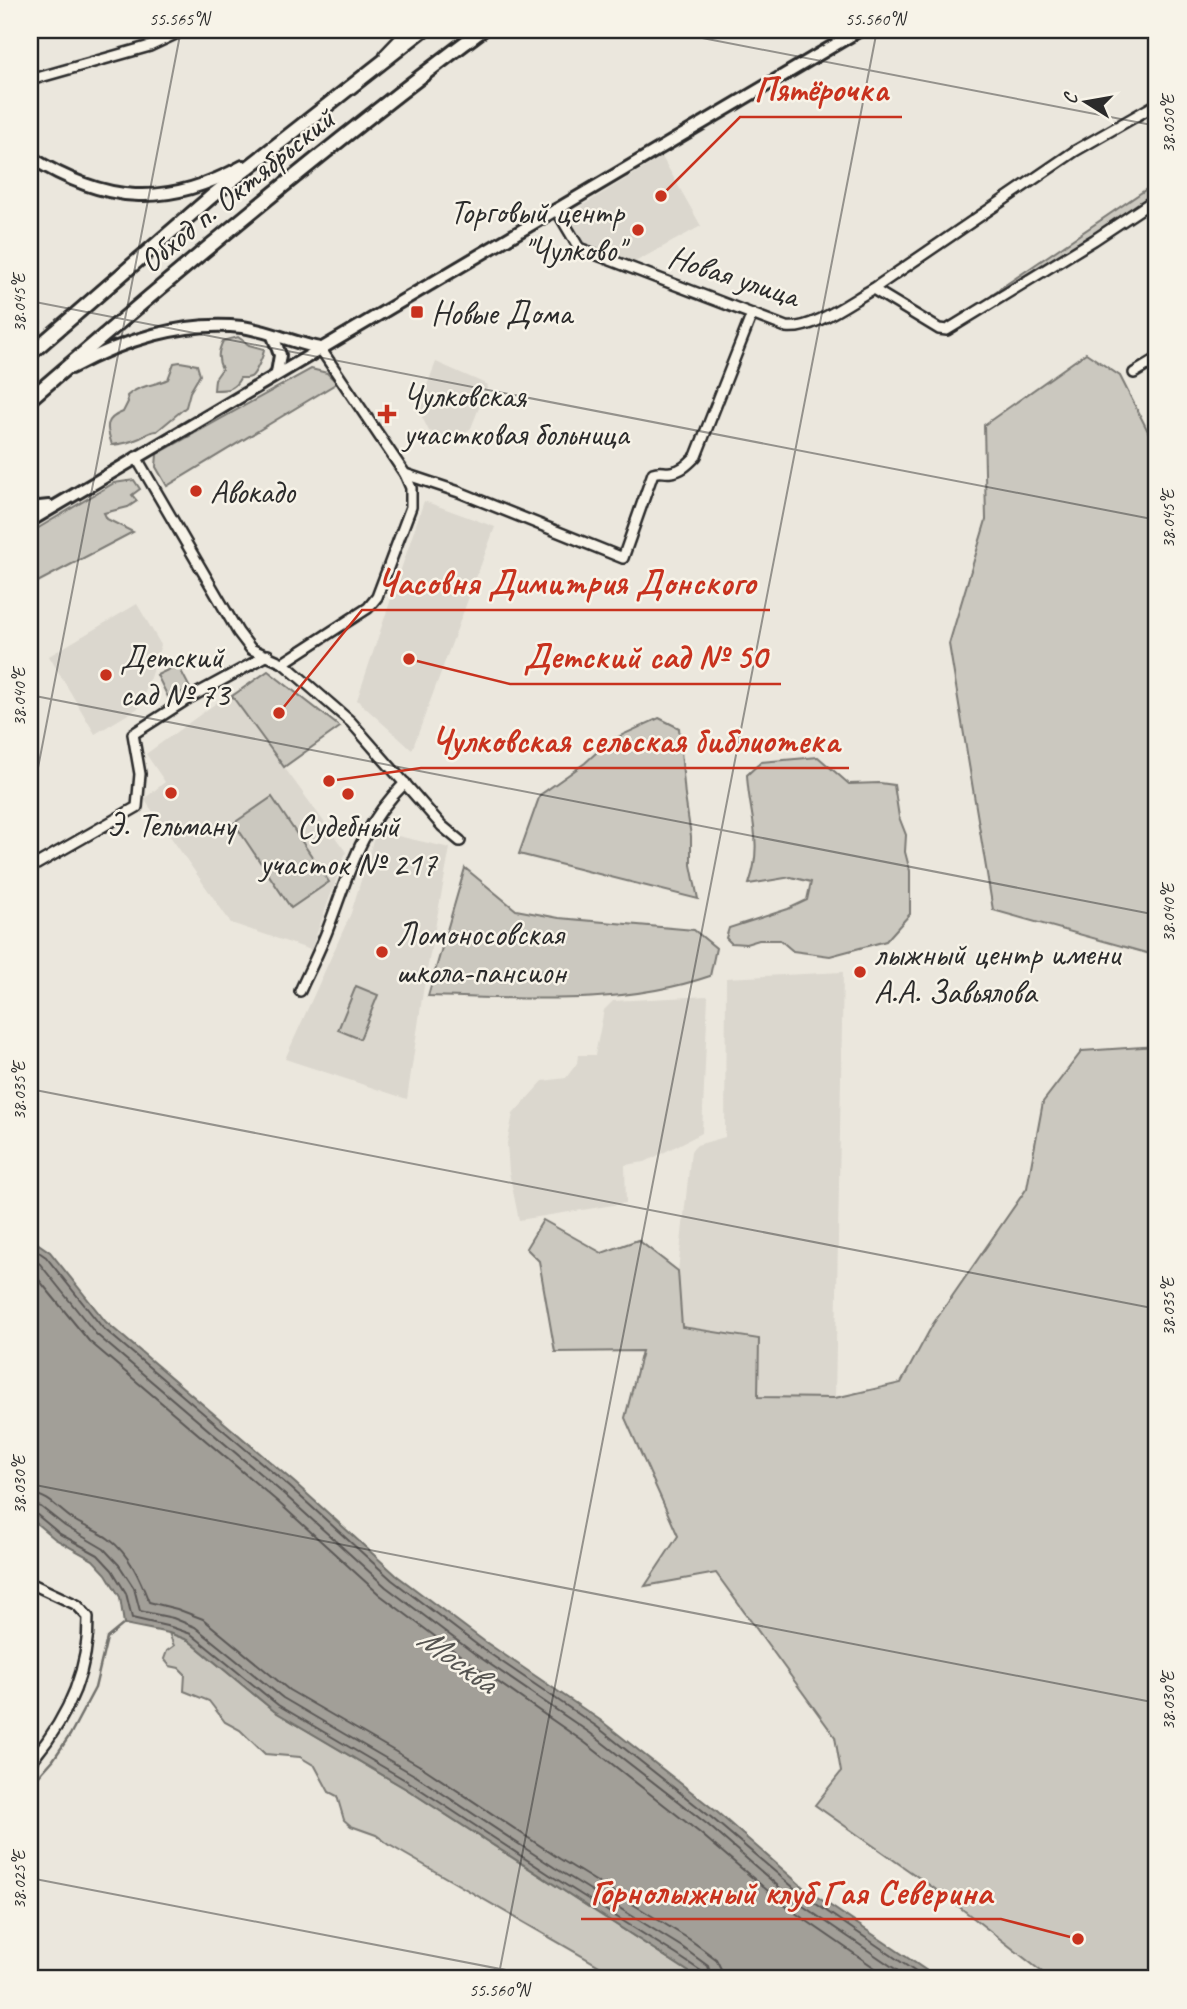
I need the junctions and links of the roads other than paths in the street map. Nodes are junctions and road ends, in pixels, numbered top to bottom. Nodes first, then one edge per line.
1 (184, 30) edge
2 (408, 30) edge
3 (423, 30) edge
4 (482, 30) edge
5 (860, 30) edge
6 (372, 69) junction
7 (30, 80) edge
8 (1157, 104) edge
9 (261, 156) junction
10 (30, 157) edge
11 (1157, 198) edge
12 (556, 209) junction
13 (873, 289) junction
14 (30, 307) edge
15 (752, 314) junction
16 (273, 336) junction
17 (30, 341) edge
18 (320, 348) junction
19 (30, 354) edge
20 (1157, 359) edge
21 (277, 373) junction
22 (1134, 373) dead end
23 (56, 376) junction
24 (30, 399) edge
25 (136, 457) junction
26 (405, 474) junction
27 (62, 501) junction
28 (30, 508) edge
29 (30, 521) edge
30 (268, 655) junction
31 (282, 663) junction
32 (405, 783) junction
33 (460, 841) dead end
34 (30, 868) edge
35 (300, 991) dead end
36 (30, 1583) edge
37 (32, 1757) edge

1 - 7 street
2 - 6 street
3 - 6 highway
4 - 23 highway, Обход п. Октябрьский
5 - 12 main road
6 - 9 highway
8 - 13 street, Новая улица
9 - 10 main road
9 - 19 highway
11 - 13 street
12 - 15 street, Новая улица
12 - 18 main road
13 - 15 street, Новая улица
14 - 17 main road
15 - 26 street
16 - 18 main road
16 - 21 main road
16 - 23 main road
18 - 21 main road
18 - 26 street
20 - 22 street
21 - 25 main road
23 - 24 highway, Обход п. Октябрьский
25 - 27 main road
25 - 30 street
26 - 31 street
27 - 28 main road
27 - 29 main road
30 - 31 street
30 - 34 street
31 - 32 street
32 - 33 street
32 - 35 street
36 - 37 street

